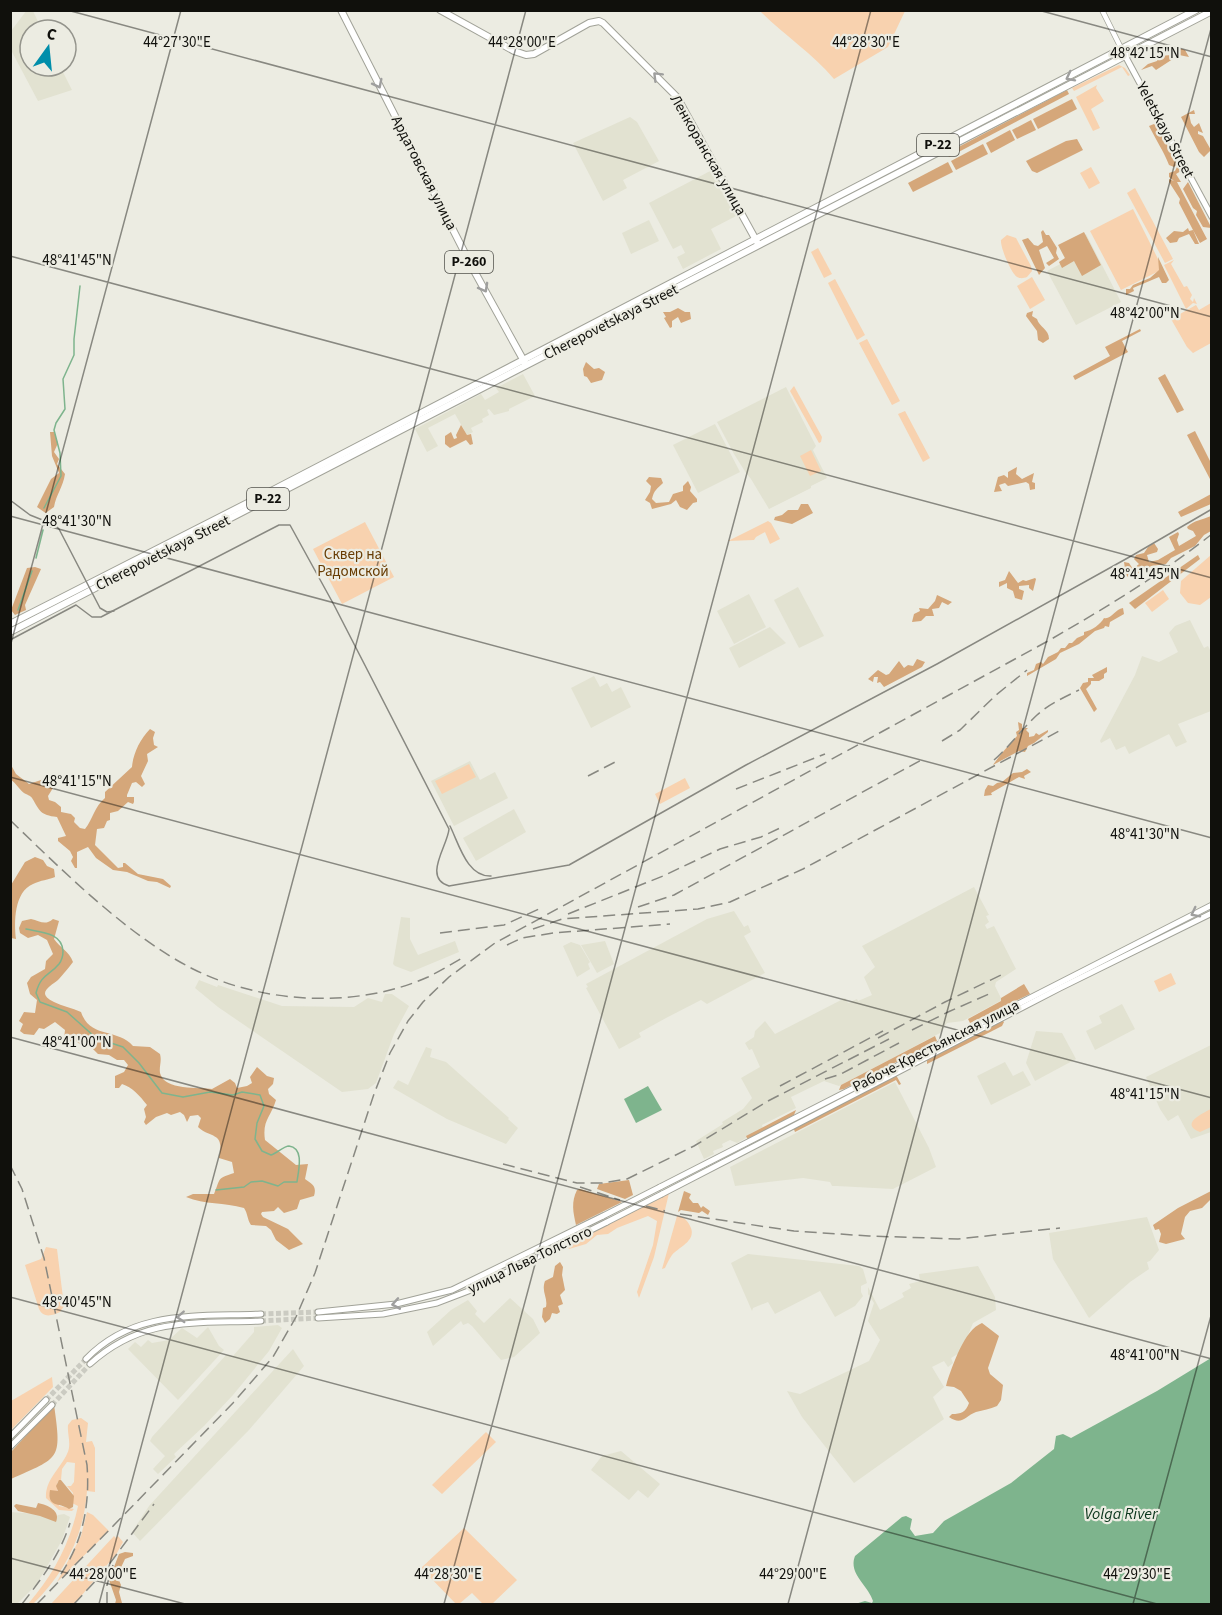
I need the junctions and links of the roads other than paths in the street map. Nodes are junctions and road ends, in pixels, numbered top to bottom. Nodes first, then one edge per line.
1 (341, 10) edge
2 (440, 10) edge
3 (1102, 10) edge
4 (1196, 10) edge
5 (1212, 11) edge
6 (1122, 50) junction
7 (1126, 57) junction
8 (1212, 218) edge
9 (757, 243) junction
10 (525, 364) junction
11 (10, 624) edge
12 (10, 632) edge
13 (1212, 905) edge
14 (1212, 913) edge
15 (603, 1216) joint
16 (607, 1222) joint
17 (261, 1317) tunnel mouth
18 (88, 1362) tunnel mouth
19 (10, 1437) edge
20 (10, 1447) edge

1 -> 10 highway, Ардатовская улица / Р-260
9 -> 2 highway, Ленкоранская улица
3 - 6 main road, Yeletskaya Street
4 - 6 highway, Cherepovetskaya Street / Р-22
5 - 7 highway, Cherepovetskaya Street / Р-22
6 - 7 main road, Yeletskaya Street
6 -> 9 highway, Cherepovetskaya Street / Р-22
7 - 8 main road, Yeletskaya Street
7 - 9 highway, Cherepovetskaya Street / Р-22
9 - 10 highway, Cherepovetskaya Street / Р-22
10 - 11 highway, Cherepovetskaya Street / Р-22
10 - 12 highway, Cherepovetskaya Street / Р-22
13 -> 15 main road, Рабоче-Крестьянская улица, bridge
14 - 16 main road, Рабоче-Крестьянская улица, bridge
15 -> 16 main road, улица Льва Толстого
17 - 18 main road
19 - 20 main road

